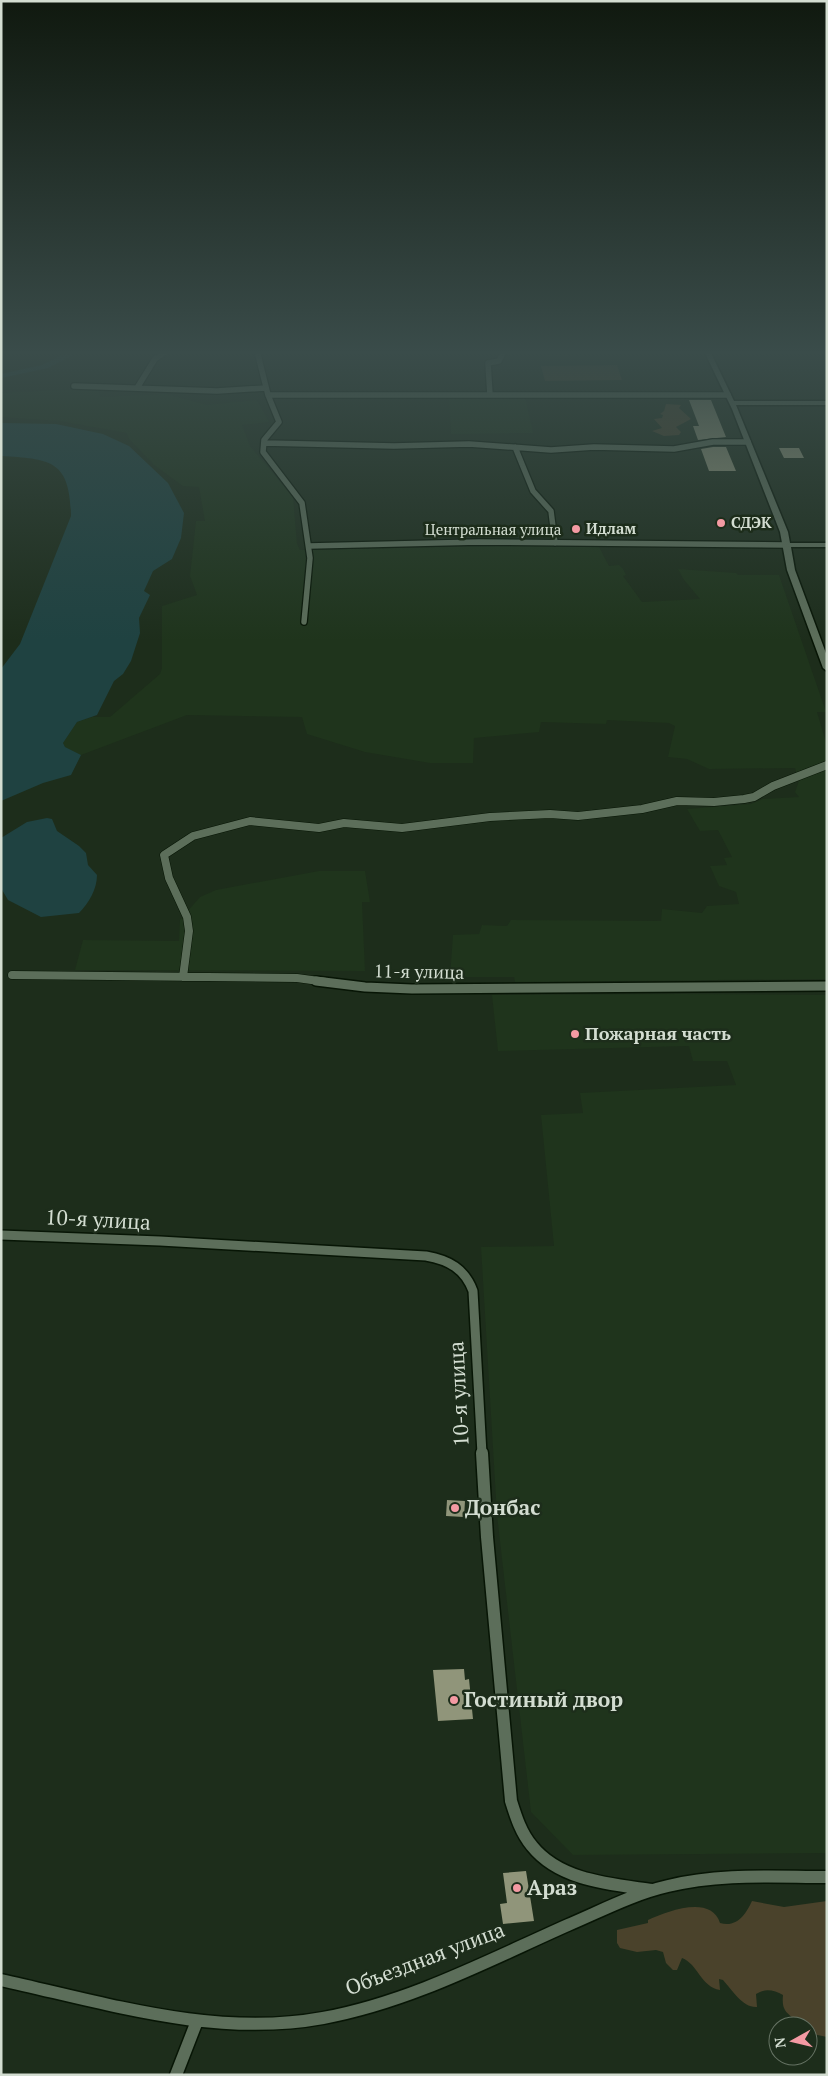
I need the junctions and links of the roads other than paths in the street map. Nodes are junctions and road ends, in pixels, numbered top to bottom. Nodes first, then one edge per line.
1 (264, 448) edge
2 (515, 448) joint
3 (576, 448) edge
4 (629, 448) edge
5 (680, 448) edge
6 (750, 448) edge
7 (556, 543) junction
8 (786, 545) junction
9 (827, 545) edge
10 (309, 546) junction
11 (304, 622) dead end
12 (827, 668) edge
13 (827, 765) edge
14 (12, 975) dead end
15 (183, 977) junction
16 (827, 986) edge
17 (1, 1235) edge
18 (827, 1877) edge
19 (652, 1890) junction
20 (1, 1980) edge
21 (197, 2020) junction
22 (176, 2075) edge

1 - 10 street
2 - 3 street
2 - 7 street
4 - 5 street
6 - 8 street
7 - 8 street, Центральная улица
7 - 10 street, Центральная улица
8 - 9 street, Центральная улица
8 - 12 street
10 - 11 street
13 - 15 street
14 - 15 street, 11-я улица
15 - 16 street, 11-я улица
17 - 19 street, 10-я улица
18 - 19 street, Объездная улица
19 - 21 street, Объездная улица
20 - 21 street, Объездная улица
21 - 22 street

